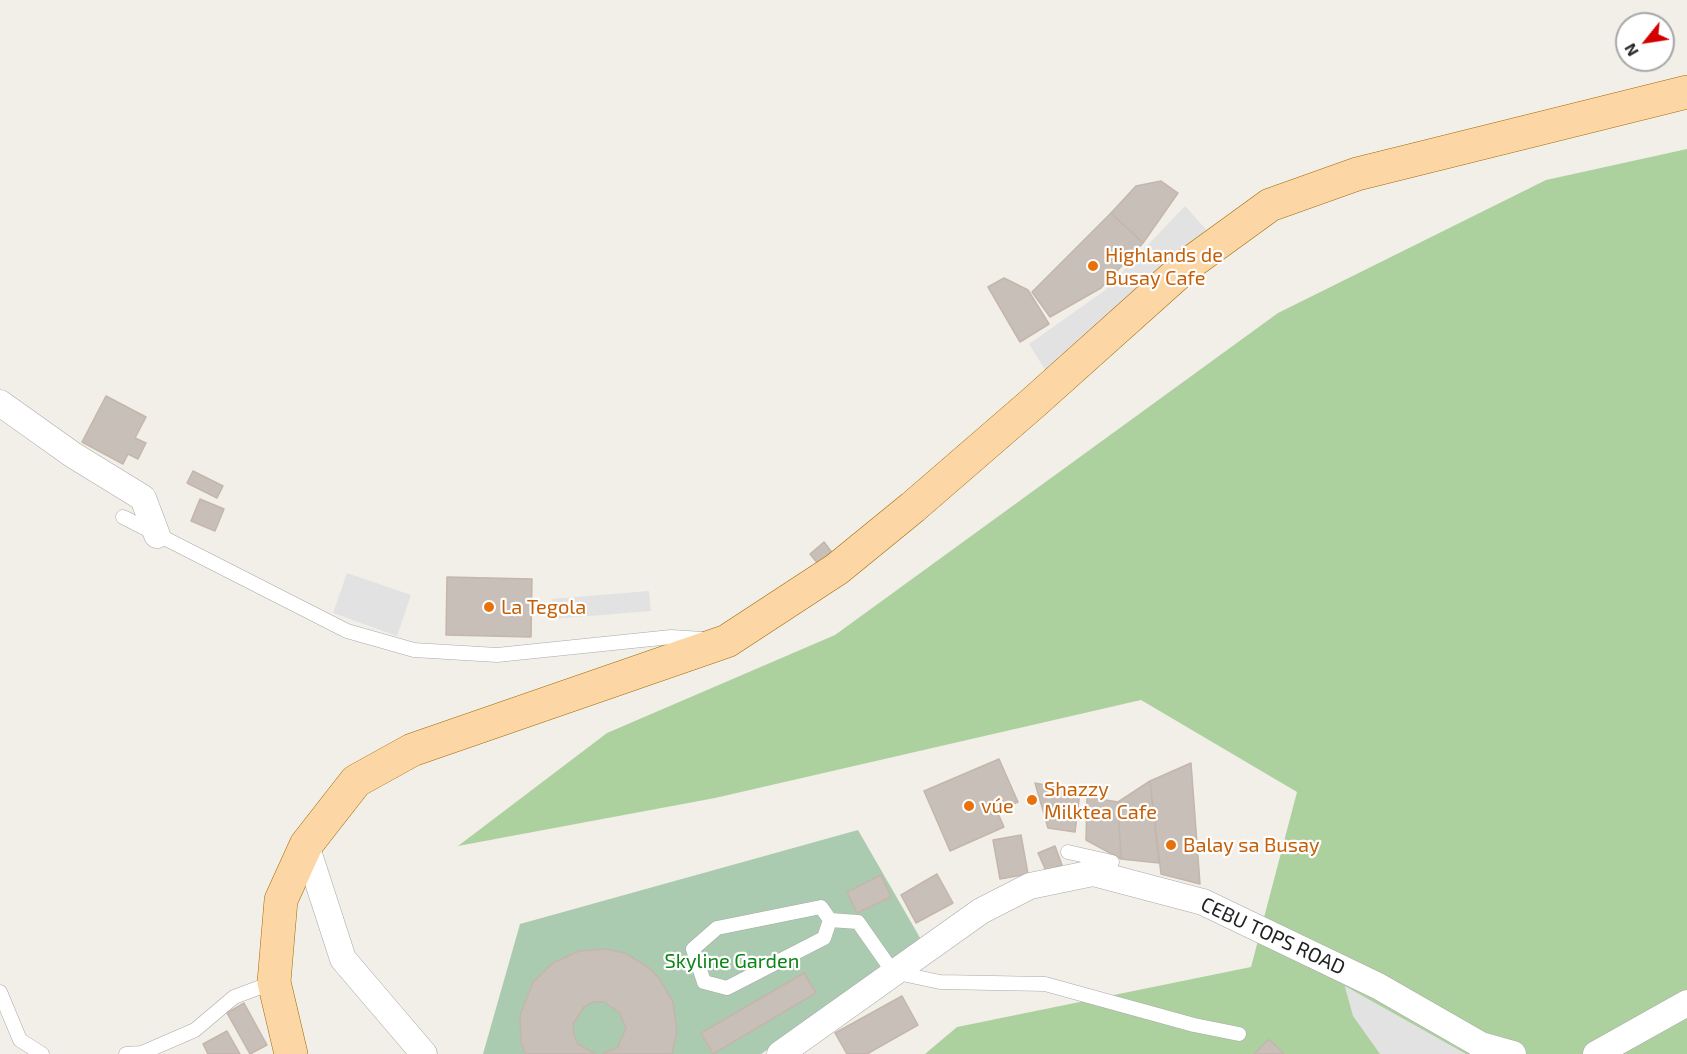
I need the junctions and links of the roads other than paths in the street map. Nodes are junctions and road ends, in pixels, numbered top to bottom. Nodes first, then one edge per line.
1 (1687, 92) edge
2 (0, 403) edge
3 (123, 517) dead end
4 (157, 535) junction
5 (726, 641) junction
6 (306, 845) junction
7 (1068, 852) dead end
8 (1100, 864) junction
9 (830, 920) junction
10 (893, 972) junction
11 (274, 982) junction
12 (0, 992) edge
13 (1687, 1003) edge
14 (1239, 1034) dead end
15 (42, 1054) edge
16 (126, 1054) edge
17 (291, 1054) edge
18 (424, 1054) edge
19 (780, 1054) edge
20 (1513, 1054) edge
21 (1596, 1054) edge

1 - 5 main road
2 - 4 street
3 - 4 lane
4 - 5 lane
5 - 6 main road
6 - 11 main road
6 - 18 street
7 - 8 lane
8 - 10 street, CEBU TOPS ROAD
8 - 20 street, CEBU TOPS ROAD
9 - 9 lane
9 - 10 lane
10 - 14 lane
10 - 19 street, CEBU TOPS ROAD
11 - 16 lane
11 - 17 main road
12 - 15 lane
13 - 21 street

